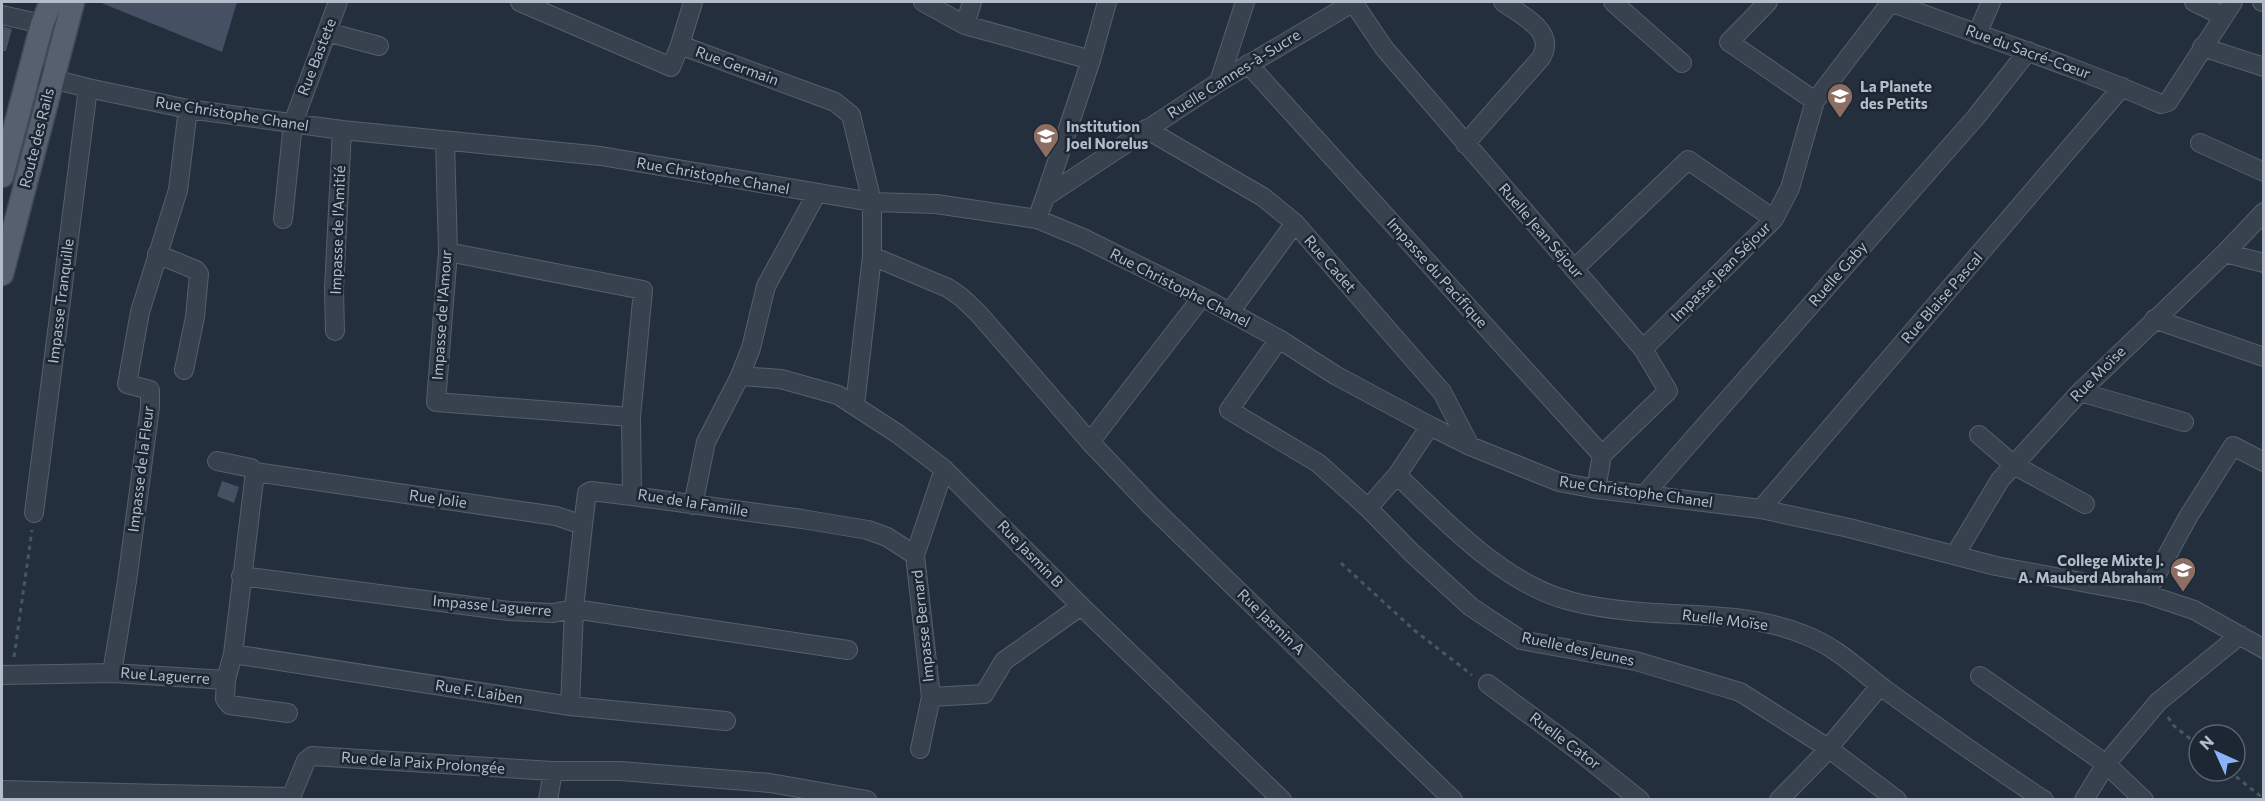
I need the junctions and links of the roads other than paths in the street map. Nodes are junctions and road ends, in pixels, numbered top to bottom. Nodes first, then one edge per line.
1 (51, 2) edge
2 (73, 2) edge
3 (338, 2) edge
4 (520, 2) edge
5 (693, 2) edge
6 (923, 2) edge
7 (972, 2) edge
8 (1107, 2) edge
9 (1245, 2) edge
10 (1354, 2) edge
11 (1503, 2) edge
12 (1613, 2) edge
13 (1768, 2) edge
14 (1891, 2) edge
15 (1991, 2) edge
16 (2194, 2) edge
17 (2228, 9) edge
18 (2, 15) edge
19 (42, 24) junction
20 (965, 26) junction
21 (327, 32) junction
22 (1977, 34) junction
23 (680, 45) junction
24 (379, 46) dead end
25 (2202, 47) junction
26 (2028, 51) junction
27 (1091, 60) junction
28 (1682, 63) dead end
29 (1248, 64) junction
30 (2264, 67) edge
31 (29, 73) junction
32 (52, 79) junction
33 (1219, 82) junction
34 (2122, 87) junction
35 (88, 88) junction
36 (1815, 100) junction
37 (188, 109) junction
38 (9, 118) edge
39 (293, 123) junction
40 (1146, 129) junction
41 (342, 130) junction
42 (446, 141) junction
43 (2200, 143) dead end
44 (1465, 144) junction
45 (2264, 172) edge
46 (2, 176) edge
47 (817, 193) junction
48 (1045, 197) junction
49 (872, 202) junction
50 (2264, 212) edge
51 (283, 219) dead end
52 (1037, 219) junction
53 (1774, 219) junction
54 (1294, 223) junction
55 (448, 252) junction
56 (2225, 253) junction
57 (158, 254) junction
58 (872, 256) junction
59 (2264, 263) edge
60 (1574, 269) junction
61 (2, 274) edge
62 (1202, 297) junction
63 (1230, 312) junction
64 (2154, 319) junction
65 (335, 331) dead end
66 (1279, 339) junction
67 (1643, 349) junction
68 (2264, 357) edge
69 (184, 370) dead end
70 (740, 376) junction
71 (2080, 392) junction
72 (855, 405) junction
73 (631, 417) junction
74 (2184, 422) dead end
75 (1430, 426) junction
76 (1980, 435) dead end
77 (1090, 442) junction
78 (1470, 446) junction
79 (1602, 455) junction
80 (217, 461) dead end
81 (2264, 462) edge
82 (2014, 465) junction
83 (944, 470) junction
84 (255, 472) junction
85 (1397, 475) junction
86 (1596, 489) junction
87 (1644, 495) junction
88 (632, 496) junction
89 (2085, 504) dead end
90 (693, 505) junction
91 (1368, 508) junction
92 (1761, 509) junction
93 (34, 513) road end
94 (583, 525) junction
95 (915, 555) junction
96 (1955, 555) junction
97 (241, 576) junction
98 (2146, 594) junction
99 (1081, 606) junction
100 (574, 609) junction
101 (2241, 635) junction
102 (2264, 649) edge
103 (848, 650) dead end
104 (233, 654) junction
105 (111, 673) junction
106 (7, 674) edge
107 (1980, 676) dead end
108 (226, 680) junction
109 (1488, 684) road end
110 (1880, 686) junction
111 (931, 697) junction
112 (570, 706) junction
113 (288, 713) dead end
114 (726, 721) dead end
115 (1828, 748) junction
116 (920, 749) dead end
117 (2106, 764) junction
118 (553, 771) junction
119 (2, 790) edge
120 (862, 799) edge
121 (548, 800) edge
122 (867, 800) edge
123 (1282, 800) edge
124 (1453, 800) edge
125 (1640, 800) edge
126 (1779, 800) edge
127 (1897, 800) edge
128 (2044, 800) edge
129 (2084, 800) edge
130 (2144, 800) edge

1 - 19 main road, Route des Rails
2 - 32 main road, Route des Rails
3 - 21 street, Rue Bastete
4 - 23 street, Rue Germain
5 - 23 street
6 - 20 street
7 - 20 street
8 - 27 street
9 - 33 street
10 - 29 street, Ruelle Cannes-à-Sucre
10 - 44 street, Ruelle Jean Séjour
11 - 44 street
12 - 28 street
13 - 36 street
14 - 22 street, Rue du Sacré-Cœur
14 - 36 street, Impasse Jean Séjour
15 - 22 street
16 - 17 street
17 - 25 street
18 - 19 street
19 - 31 main road, Route des Rails
20 - 27 street
21 - 24 street
21 - 39 street, Rue Bastete
22 - 26 street, Rue du Sacré-Cœur
23 - 49 street, Rue Germain
25 - 30 street
25 - 34 street, Rue du Sacré-Cœur
26 - 34 street, Rue du Sacré-Cœur
26 - 87 street, Ruelle Gaby
27 - 48 street
29 - 33 street, Ruelle Cannes-à-Sucre
29 - 79 street, Impasse du Pacifique
31 - 32 street, Rue Christophe Chanel
31 - 38 main road, Route des Rails
32 - 35 street, Rue Christophe Chanel
32 - 61 main road, Route des Rails
33 - 40 street, Ruelle Cannes-à-Sucre
34 - 92 street, Rue Blaise Pascal
35 - 37 street, Rue Christophe Chanel
35 - 93 street, Impasse Tranquille
36 - 53 street, Impasse Jean Séjour
37 - 39 street, Rue Christophe Chanel
37 - 57 street, Impasse de la Fleur
38 - 46 main road, Route des Rails
39 - 41 street, Rue Christophe Chanel
39 - 51 street, Rue Bastete
40 - 48 street, Ruelle Cannes-à-Sucre
40 - 54 street, Rue Cadet
41 - 42 street, Rue Christophe Chanel
41 - 65 street, Impasse de l'Amitié
42 - 47 street, Rue Christophe Chanel
42 - 55 street, Impasse de l'Amour
43 - 45 street
44 - 60 street, Ruelle Jean Séjour
47 - 49 street, Rue Christophe Chanel
47 - 70 street
48 - 52 street
49 - 52 street, Rue Christophe Chanel
49 - 58 street, Rue Germain
50 - 56 street, Rue Moïse
52 - 62 street, Rue Christophe Chanel
53 - 60 street
53 - 67 street, Impasse Jean Séjour
54 - 63 street
54 - 78 street, Rue Cadet
55 - 73 street, Rue de la Famille
55 - 73 street, Impasse de l'Amour
56 - 59 street
56 - 64 street, Rue Moïse
57 - 69 street
57 - 105 street, Impasse de la Fleur
58 - 72 street, Rue Germain
58 - 77 street, Rue Jasmin A
60 - 67 street, Ruelle Jean Séjour
62 - 63 street, Rue Christophe Chanel
62 - 77 street
63 - 66 street, Rue Christophe Chanel
64 - 68 street
64 - 71 street, Rue Moïse
66 - 75 street, Rue Christophe Chanel
66 - 91 street, Ruelle des Jeunes
67 - 79 street, Ruelle Jean Séjour
70 - 72 street, Rue Jasmin B
70 - 90 street
71 - 74 street
71 - 82 street, Rue Moïse
72 - 83 street, Rue Jasmin B
73 - 88 street, Rue de la Famille
75 - 78 street, Rue Christophe Chanel
75 - 85 street
76 - 82 street
77 - 124 street, Rue Jasmin A
78 - 86 street, Rue Christophe Chanel
79 - 86 street
80 - 84 street, Rue Jolie
81 - 98 street
82 - 89 street
82 - 96 street, Rue Moïse
83 - 95 street, Impasse Bernard
83 - 99 street, Rue Jasmin B
84 - 94 street, Rue Jolie
84 - 97 street, Rue Laguerre
85 - 91 street
85 - 110 street, Ruelle Moïse
86 - 87 street, Rue Christophe Chanel
87 - 92 street, Rue Christophe Chanel
88 - 90 street, Rue de la Famille
88 - 94 street
90 - 95 street, Rue de la Famille
91 - 115 street, Ruelle des Jeunes
92 - 96 street, Rue Christophe Chanel
94 - 100 street
95 - 111 street, Impasse Bernard
96 - 98 street, Rue Christophe Chanel
97 - 100 street, Impasse Laguerre
97 - 104 street, Rue Laguerre
98 - 101 street, Rue Christophe Chanel
99 - 111 street
99 - 123 street, Rue Jasmin B
100 - 103 street, Impasse Laguerre
100 - 112 street
101 - 102 street, Rue Christophe Chanel
101 - 117 street
104 - 108 street, Rue Laguerre
104 - 112 street, Rue F. Laiben
105 - 106 street, Rue Laguerre
105 - 108 street, Rue Laguerre
107 - 117 street
108 - 113 street
109 - 125 street, Ruelle Cator
110 - 115 street
110 - 128 street, Ruelle Moïse
111 - 116 street, Impasse Bernard
112 - 114 street, Rue F. Laiben
115 - 126 street
115 - 127 street, Ruelle des Jeunes
117 - 129 street
117 - 130 street
118 - 119 street, Rue de la Paix Prolongée
118 - 120 street, Rue de la Paix Prolongée
118 - 121 street
120 - 122 street, Rue de la Paix Prolongée

